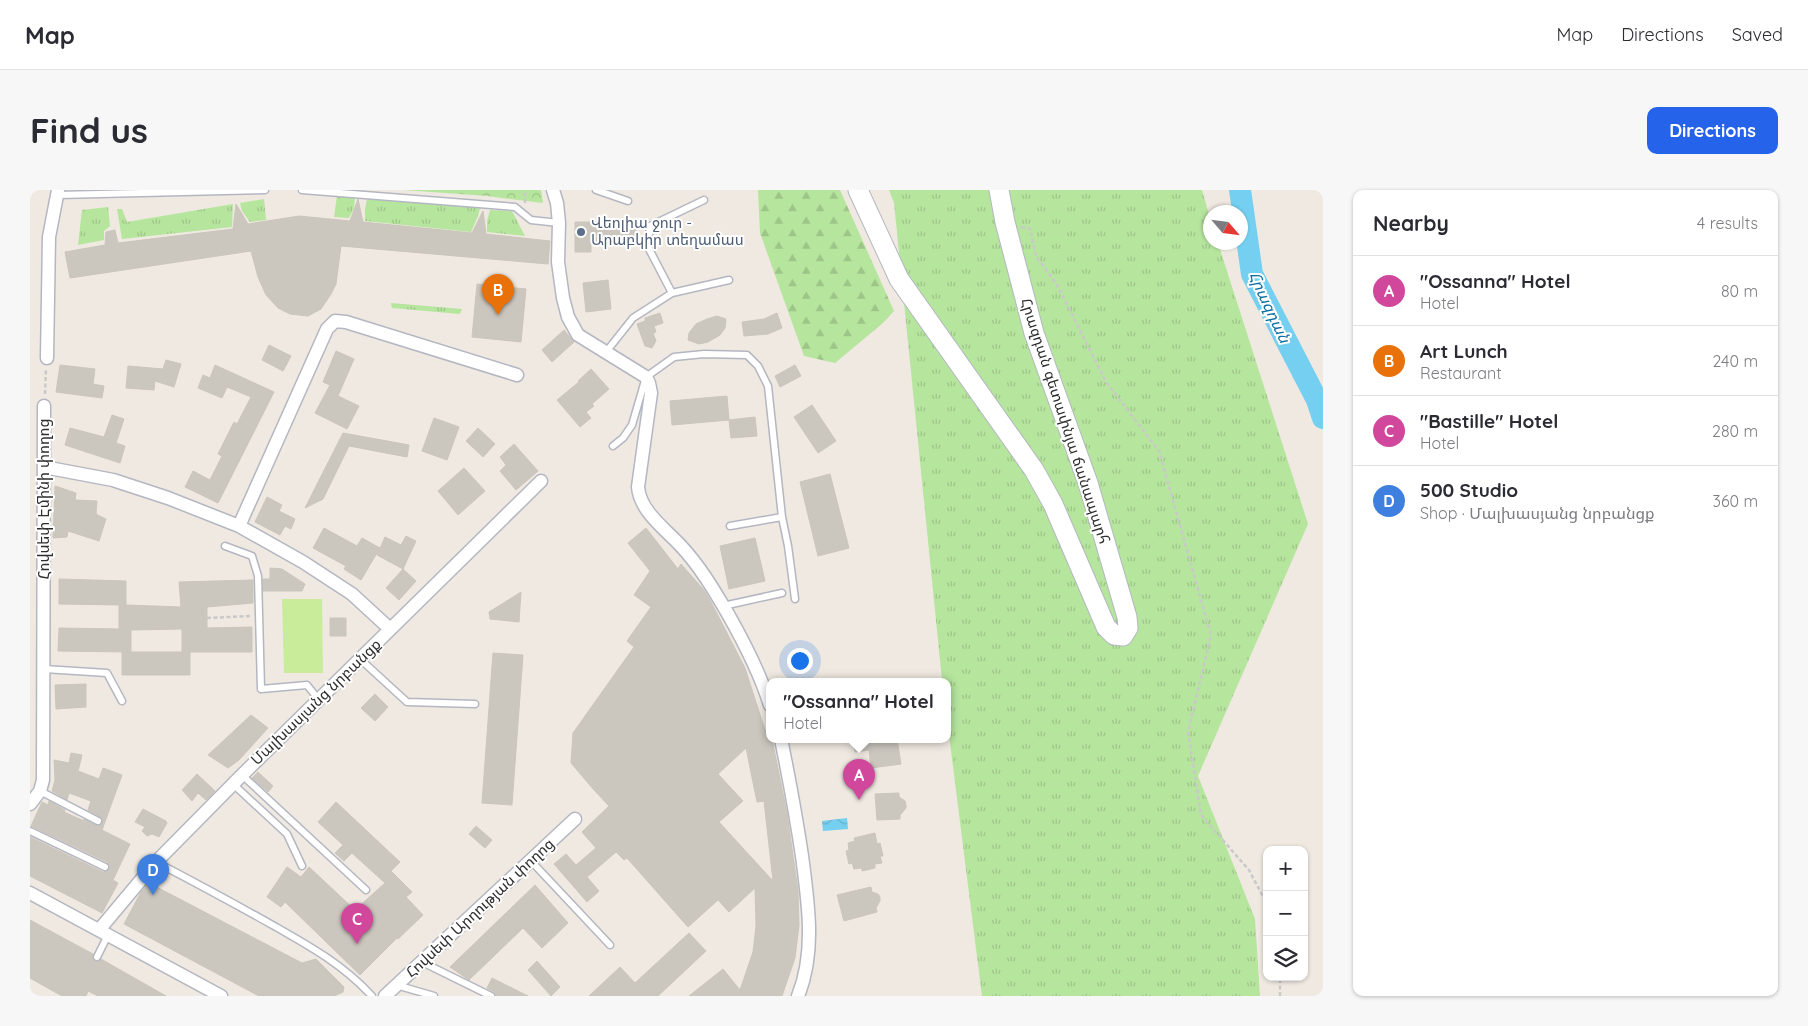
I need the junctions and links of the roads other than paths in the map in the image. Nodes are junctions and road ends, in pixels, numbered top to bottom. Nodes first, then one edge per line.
1 (265, 190) edge
2 (302, 190) edge
3 (554, 190) edge
4 (596, 190) edge
5 (858, 190) edge
6 (999, 190) edge
7 (58, 192) edge
8 (120, 192) edge
9 (704, 200) dead end
10 (628, 201) dead end
11 (559, 224) junction
12 (730, 280) dead end
13 (672, 292) junction
14 (606, 352) junction
15 (47, 358) road end
16 (517, 375) dead end
17 (646, 377) junction
18 (44, 406) road end
19 (613, 446) dead end
20 (44, 467) junction
21 (541, 481) dead end
22 (782, 517) junction
23 (239, 526) junction
24 (730, 526) dead end
25 (225, 546) dead end
26 (782, 593) dead end
27 (795, 599) dead end
28 (723, 606) junction
29 (390, 630) junction
30 (360, 659) junction
31 (44, 669) junction
32 (766, 692) edge
33 (319, 700) junction
34 (122, 702) dead end
35 (475, 704) dead end
36 (781, 743) edge
37 (237, 779) junction
38 (40, 791) junction
39 (31, 802) edge
40 (575, 819) dead end
41 (98, 821) dead end
42 (30, 831) edge
43 (531, 861) junction
44 (156, 862) junction
45 (302, 866) dead end
46 (105, 867) dead end
47 (366, 890) dead end
48 (30, 893) edge
49 (104, 932) junction
50 (610, 945) dead end
51 (97, 957) dead end
52 (422, 962) junction
53 (396, 985) junction
54 (204, 992) edge
55 (221, 996) edge
56 (372, 996) edge
57 (385, 996) edge
58 (434, 996) edge
59 (491, 996) edge
60 (798, 996) edge

1 - 8 lane
2 - 11 lane
3 - 11 street
4 - 10 lane
5 - 6 street, Հրազդան գետափնյա ճանապարհ
7 - 8 lane
7 - 15 street
9 - 13 lane
11 - 14 street
12 - 13 lane
13 - 14 lane
14 - 17 street
16 - 23 street
17 - 19 lane
17 - 22 lane
17 - 28 street
18 - 20 street, Հովսեփ Էմինի փողոց
20 - 23 street
20 - 31 street, Հովսեփ Էմինի փողոց
21 - 29 street, Մալխասյանց նրբանցք
22 - 24 lane
22 - 27 lane
23 - 29 street
25 - 33 lane
26 - 28 lane
28 - 32 street
29 - 30 street, Մալխասյանց նրբանցք
30 - 33 street, Մալխասյանց նրբանցք
30 - 35 lane
31 - 34 lane
31 - 38 street, Հովսեփ Էմինի փողոց
33 - 37 street, Մալխասյանց նրբանցք
36 - 60 street
37 - 44 street, Մալխասյանց նրբանցք
37 - 45 lane
37 - 47 lane
38 - 39 street, Հովսեփ Էմինի փողոց
38 - 41 lane
40 - 43 street, Հովսեփ Արղության փողոց
42 - 46 lane
43 - 50 lane
43 - 52 street, Հովսեփ Արղության փողոց
44 - 49 street, Մալխասյանց նրբանցք
44 - 56 lane
48 - 49 street
49 - 51 lane
49 - 54 street
52 - 53 street, Հովսեփ Արղության փողոց
52 - 59 lane
53 - 57 street, Հովսեփ Արղության փողոց
53 - 58 lane
54 - 55 street

